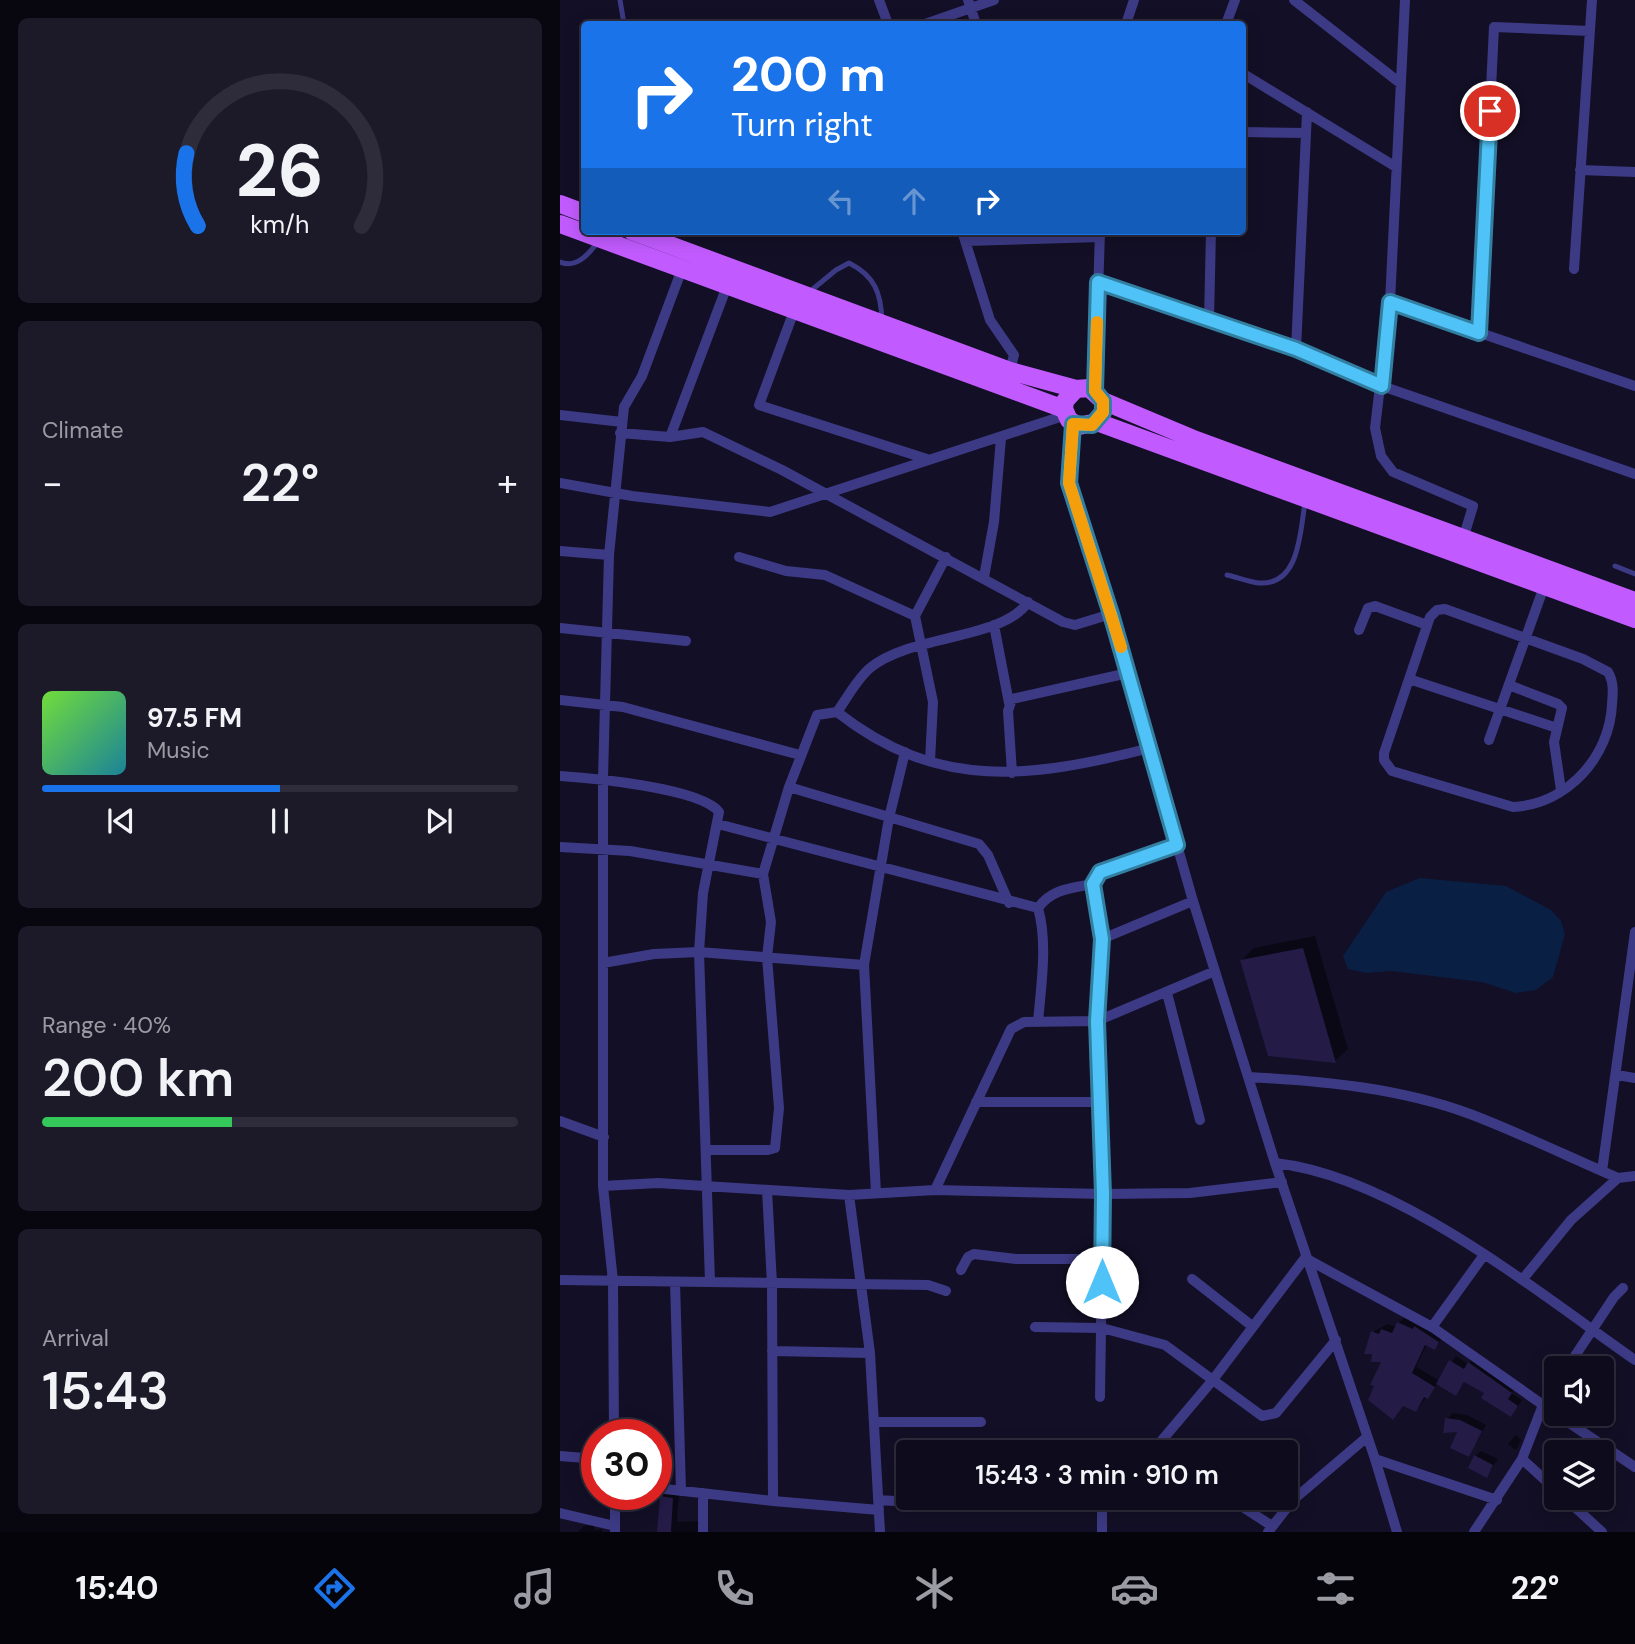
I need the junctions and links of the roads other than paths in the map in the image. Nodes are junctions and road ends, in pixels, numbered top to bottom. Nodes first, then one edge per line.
1 (620, 0) edge
2 (879, 0) edge
3 (994, 0) edge
4 (1134, 0) edge
5 (1235, 0) edge
6 (1294, 0) edge
7 (1405, 0) edge
8 (1592, 0) edge
9 (969, 4) edge
10 (624, 21) edge
11 (887, 21) edge
12 (932, 21) edge
13 (975, 21) edge
14 (1127, 21) edge
15 (1227, 21) edge
16 (1590, 31) junction
17 (1246, 75) edge
18 (1400, 83) junction
19 (1307, 112) junction
20 (1246, 132) edge
21 (1306, 133) junction
22 (1396, 167) junction
23 (1580, 170) junction
24 (1635, 172) edge
25 (560, 204) edge
26 (581, 212) edge
27 (560, 224) edge
28 (581, 231) edge
29 (591, 235) edge
30 (643, 235) edge
31 (1047, 235) edge
32 (1100, 235) edge
33 (1211, 235) edge
34 (964, 236) edge
35 (600, 238) junction
36 (560, 262) edge
37 (682, 269) junction
38 (1574, 269) dead end
39 (1098, 282) junction
40 (727, 286) junction
41 (805, 295) junction
42 (1390, 302) junction
43 (794, 311) junction
44 (1209, 320) junction
45 (882, 324) junction
46 (1479, 333) junction
47 (1296, 349) junction
48 (1010, 372) junction
49 (1382, 386) junction
50 (1635, 386) edge
51 (1076, 389) junction
52 (1099, 396) junction
53 (560, 415) edge
54 (1068, 416) junction
55 (1097, 422) junction
56 (621, 427) junction
57 (670, 437) junction
58 (1001, 438) junction
59 (927, 459) junction
60 (1635, 474) edge
61 (560, 483) edge
62 (614, 491) junction
63 (821, 494) junction
64 (1306, 499) junction
65 (1463, 539) junction
66 (560, 551) edge
67 (609, 555) junction
68 (739, 557) dead end
69 (946, 557) junction
70 (1615, 566) dead end
71 (1635, 574) edge
72 (1227, 575) dead end
73 (984, 577) junction
74 (1547, 578) junction
75 (1635, 601) edge
76 (1028, 602) junction
77 (1111, 614) junction
78 (915, 616) junction
79 (1635, 619) edge
80 (994, 625) junction
81 (1427, 625) junction
82 (560, 628) edge
83 (1359, 630) dead end
84 (605, 632) junction
85 (1526, 638) junction
86 (686, 641) dead end
87 (922, 643) junction
88 (1128, 673) junction
89 (1409, 678) junction
90 (1509, 685) junction
91 (560, 700) edge
92 (1009, 703) junction
93 (604, 704) junction
94 (1501, 709) junction
95 (837, 712) junction
96 (1556, 728) junction
97 (1489, 740) dead end
98 (1150, 748) junction
99 (905, 752) junction
100 (800, 755) junction
101 (930, 761) junction
102 (1012, 773) junction
103 (560, 776) edge
104 (603, 778) junction
105 (789, 787) junction
106 (1561, 790) junction
107 (888, 818) junction
108 (719, 824) junction
109 (773, 837) junction
110 (1177, 845) junction
111 (560, 848) edge
112 (603, 849) junction
113 (710, 863) junction
114 (880, 865) junction
115 (763, 874) junction
116 (1093, 884) junction
117 (1193, 901) junction
118 (1009, 902) junction
119 (1038, 908) junction
120 (1635, 934) edge
121 (1102, 939) junction
122 (699, 952) junction
123 (767, 957) junction
124 (603, 963) junction
125 (864, 965) junction
126 (1215, 971) junction
127 (1167, 993) junction
128 (1630, 1004) edge
129 (1097, 1021) junction
130 (1038, 1022) junction
131 (1617, 1075) junction
132 (1249, 1077) junction
133 (1635, 1079) edge
134 (976, 1102) junction
135 (1100, 1102) junction
136 (1200, 1120) dead end
137 (560, 1121) edge
138 (604, 1136) junction
139 (706, 1150) junction
140 (1275, 1163) junction
141 (1602, 1171) junction
142 (1635, 1176) edge
143 (1618, 1178) junction
144 (1282, 1182) junction
145 (603, 1186) junction
146 (707, 1186) junction
147 (767, 1189) junction
148 (935, 1190) junction
149 (876, 1193) junction
150 (1103, 1194) junction
151 (849, 1195) junction
152 (1484, 1255) junction
153 (1306, 1258) junction
154 (1102, 1259) junction
155 (961, 1270) dead end
156 (1192, 1279) dead end
157 (560, 1280) edge
158 (1522, 1280) junction
159 (613, 1281) junction
160 (675, 1282) junction
161 (710, 1282) junction
162 (772, 1284) junction
163 (859, 1284) junction
164 (1623, 1289) dead end
165 (946, 1291) dead end
166 (1252, 1326) junction
167 (1035, 1327) dead end
168 (1432, 1327) junction
169 (1102, 1328) junction
170 (1593, 1330) junction
171 (1336, 1340) junction
172 (772, 1351) junction
173 (870, 1353) junction
174 (1575, 1356) edge
175 (1635, 1360) edge
176 (1212, 1381) junction
177 (1100, 1397) dead end
178 (1543, 1405) joint
179 (614, 1419) edge
180 (874, 1422) junction
181 (981, 1422) dead end
182 (1574, 1426) edge
183 (1367, 1437) junction
184 (1166, 1440) edge
185 (560, 1456) edge
186 (581, 1458) edge
187 (1375, 1459) junction
188 (1522, 1459) junction
189 (1635, 1467) edge
190 (1544, 1479) edge
191 (672, 1490) edge
192 (681, 1491) junction
193 (703, 1493) junction
194 (1497, 1500) junction
195 (774, 1501) junction
196 (879, 1505) junction
197 (896, 1505) edge
198 (615, 1510) edge
199 (1102, 1510) edge
200 (1245, 1510) edge
201 (1578, 1510) edge
202 (560, 1513) edge
203 (615, 1529) edge
204 (1270, 1529) edge
205 (703, 1532) edge
206 (880, 1532) edge
207 (1102, 1532) edge
208 (1396, 1532) edge
209 (1474, 1532) edge
210 (1602, 1532) edge

1 - 10 lane
2 - 11 street
3 - 9 street
4 - 14 street
5 - 15 street
6 - 18 street
7 - 18 street
8 - 16 street
9 - 12 street
9 - 13 street
16 - 23 street
16 - 46 street
17 - 19 street
18 - 22 street
19 - 21 street
19 - 22 street
20 - 21 street
21 - 47 street
22 - 42 street
23 - 24 street
23 - 38 street
25 - 26 main road
27 - 28 main road
29 - 35 main road
30 - 41 main road
31 - 34 street
32 - 39 street
33 - 44 street
34 - 48 street
35 - 36 lane
35 - 37 main road
37 - 40 main road
37 - 56 street
39 - 44 street
39 - 52 street
40 - 43 main road
40 - 57 street
41 - 45 main road
41 - 45 lane
42 - 46 street
42 - 49 street
43 - 54 main road
43 - 59 street
44 - 47 street
45 - 48 main road
46 - 50 street
47 - 49 street
48 - 51 main road
49 - 60 street
49 - 65 street
51 - 52 main road
51 - 54 main road
52 - 55 main road
52 - 65 main road
53 - 56 street
54 - 55 main road
54 - 58 street
54 - 77 street
55 - 64 main road
56 - 57 street
56 - 62 street
57 - 63 street
58 - 59 street
58 - 73 street
59 - 63 street
61 - 62 street
62 - 63 street
62 - 67 street
63 - 69 street
64 - 72 lane
64 - 74 main road
65 - 74 main road
66 - 67 street
67 - 84 street
68 - 78 street
69 - 73 street
69 - 78 street
70 - 71 lane
73 - 76 street
74 - 75 main road
74 - 79 main road
74 - 85 street
76 - 77 street
76 - 80 street
77 - 88 street
78 - 87 street
80 - 87 street
80 - 92 street
81 - 83 street
81 - 85 street
81 - 89 street
82 - 84 street
84 - 86 street
84 - 93 street
85 - 90 street
85 - 106 street
87 - 95 street
87 - 101 street
88 - 92 street
88 - 98 street
89 - 94 street
89 - 106 street
90 - 94 street
90 - 96 street
91 - 93 street
92 - 102 street
93 - 100 street
93 - 104 street
94 - 96 street
94 - 97 street
95 - 99 street
95 - 100 street
96 - 106 street
98 - 102 street
98 - 110 street
99 - 101 street
99 - 107 street
100 - 105 street
101 - 102 street
103 - 104 street
104 - 108 street
104 - 112 street
105 - 107 street
105 - 109 street
107 - 114 street
107 - 118 street
108 - 109 street
108 - 113 street
109 - 114 street
109 - 115 street
110 - 116 street
110 - 117 street
111 - 112 street
112 - 113 street
112 - 124 street
113 - 115 street
113 - 122 street
114 - 118 street
114 - 125 street
115 - 123 street
116 - 119 street
116 - 121 street
117 - 121 street
117 - 126 street
118 - 119 street
119 - 130 street
120 - 128 street
121 - 129 street
122 - 123 street
122 - 124 street
122 - 139 street
123 - 125 street
123 - 139 street
124 - 138 street
125 - 149 street
126 - 127 street
126 - 132 street
127 - 129 street
127 - 136 street
128 - 131 street
129 - 130 street
129 - 135 street
130 - 134 street
131 - 133 street
131 - 141 street
132 - 140 street
132 - 141 street
134 - 135 street
134 - 148 street
135 - 150 street
137 - 138 street
138 - 145 street
139 - 146 street
140 - 144 street
140 - 152 street
141 - 143 street
142 - 143 street
143 - 158 street
144 - 150 street
144 - 153 street
145 - 146 street
145 - 159 street
146 - 147 street
146 - 161 street
147 - 151 street
147 - 162 street
148 - 149 street
148 - 150 street
149 - 151 street
150 - 154 street
151 - 163 street
152 - 158 street
152 - 168 street
153 - 166 street
153 - 168 street
153 - 171 street
154 - 155 street
154 - 169 street
156 - 166 street
157 - 159 street
158 - 170 street
159 - 160 street
159 - 179 street
160 - 161 street
160 - 192 street
161 - 162 street
162 - 163 street
162 - 172 street
163 - 165 street
163 - 173 street
164 - 170 street
166 - 176 street
167 - 169 street
168 - 178 street
169 - 176 street
169 - 177 street
170 - 174 street
170 - 175 street
171 - 176 street
171 - 183 street
172 - 173 street
172 - 195 street
173 - 180 street
176 - 184 street
178 - 188 street
180 - 181 street
180 - 196 street
182 - 189 street
183 - 187 street
183 - 204 street
185 - 186 street
187 - 194 street
187 - 208 street
188 - 190 street
188 - 194 street
191 - 192 street
192 - 193 street
193 - 195 street
193 - 205 street
194 - 209 street
195 - 196 street
196 - 197 street
196 - 206 street
198 - 203 street
199 - 207 street
200 - 204 street
201 - 210 street
202 - 203 street

